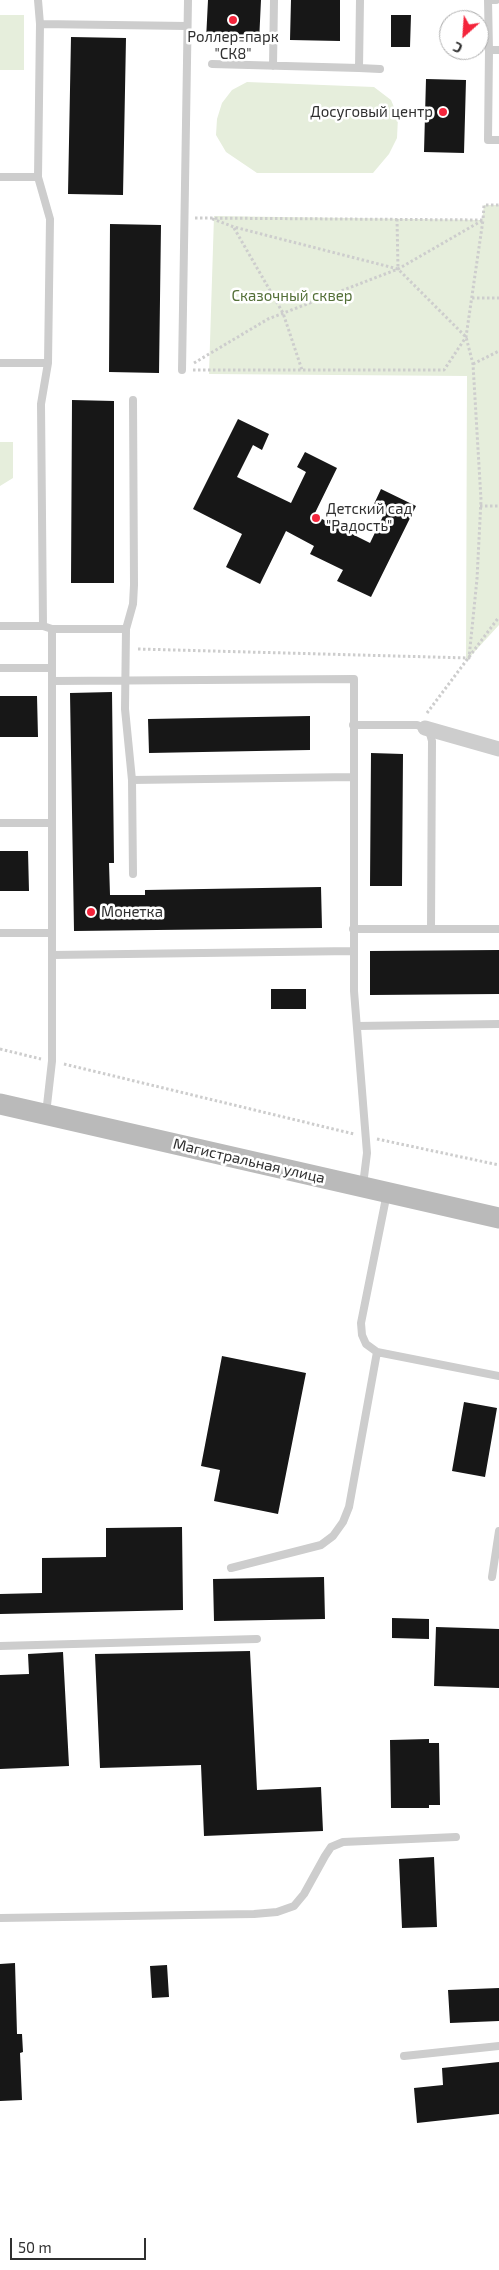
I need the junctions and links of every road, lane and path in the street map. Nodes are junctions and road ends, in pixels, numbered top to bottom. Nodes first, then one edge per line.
1 (38, 0) edge
2 (188, 0) edge
3 (274, 0) edge
4 (360, 0) edge
5 (496, 0) edge
6 (488, 10) edge
7 (40, 24) junction
8 (187, 26) junction
9 (489, 50) edge
10 (499, 50) edge
11 (489, 60) edge
12 (212, 64) dead end
13 (273, 66) junction
14 (359, 68) junction
15 (380, 68) dead end
16 (499, 140) edge
17 (0, 177) edge
18 (38, 177) junction
19 (499, 205) edge
20 (185, 218) junction
21 (210, 218) junction
22 (397, 219) junction
23 (483, 220) junction
24 (234, 227) junction
25 (398, 269) junction
26 (472, 298) junction
27 (499, 298) edge
28 (283, 313) junction
29 (466, 337) junction
30 (499, 351) edge
31 (0, 363) edge
32 (48, 363) junction
33 (473, 364) junction
34 (182, 370) junction
35 (302, 370) junction
36 (133, 400) dead end
37 (480, 506) junction
38 (499, 506) edge
39 (499, 617) edge
40 (0, 626) edge
41 (43, 626) junction
42 (52, 629) junction
43 (126, 629) junction
44 (130, 648) dead end
45 (469, 658) junction
46 (0, 668) edge
47 (52, 668) junction
48 (52, 681) junction
49 (125, 681) junction
50 (353, 725) junction
51 (421, 727) junction
52 (499, 749) edge
53 (353, 777) junction
54 (132, 780) junction
55 (0, 823) edge
56 (52, 823) junction
57 (133, 874) dead end
58 (353, 929) junction
59 (432, 929) junction
60 (499, 929) edge
61 (0, 933) edge
62 (52, 933) junction
63 (353, 951) junction
64 (52, 955) junction
65 (499, 1024) edge
66 (357, 1026) junction
67 (0, 1049) edge
68 (52, 1061) junction
69 (0, 1104) edge
70 (46, 1116) junction
71 (366, 1137) junction
72 (499, 1165) edge
73 (363, 1187) junction
74 (387, 1192) junction
75 (499, 1218) edge
76 (377, 1352) junction
77 (499, 1376) edge
78 (499, 1531) edge
79 (231, 1568) dead end
80 (492, 1577) dead end
81 (257, 1639) dead end
82 (0, 1646) edge
83 (456, 1837) dead end
84 (0, 1918) edge
85 (499, 2046) edge
86 (404, 2056) dead end

1 - 7 lane
2 - 8 lane
3 - 13 lane
4 - 14 lane
5 - 6 lane
7 - 8 lane
7 - 18 lane
8 - 20 lane
9 - 10 lane
11 - 16 lane
12 - 13 lane
13 - 14 lane
14 - 15 lane
17 - 18 lane
18 - 32 lane
19 - 23 path
20 - 21 path
20 - 34 lane
21 - 22 path
21 - 24 path
22 - 23 path
22 - 25 path
23 - 25 path
23 - 26 path
24 - 25 path
24 - 28 path
25 - 28 path
25 - 29 path
26 - 27 path
26 - 29 path
28 - 34 path
28 - 35 path
29 - 33 path
29 - 35 path
30 - 33 path
31 - 32 lane
32 - 41 lane
33 - 37 path
34 - 35 path
36 - 43 lane
37 - 38 path
37 - 45 path
39 - 45 path
40 - 41 lane
41 - 42 lane
42 - 43 lane
42 - 47 lane
43 - 49 lane
44 - 45 path
45 - 51 path
46 - 47 lane
47 - 48 lane
48 - 49 lane
48 - 56 lane
49 - 50 lane
49 - 54 lane
50 - 51 lane
50 - 53 lane
51 - 52 street
51 - 59 lane
53 - 54 lane
53 - 58 lane
54 - 57 lane
55 - 56 lane
56 - 62 lane
58 - 59 lane
58 - 63 lane
59 - 60 lane
61 - 62 lane
62 - 64 lane
63 - 64 lane
63 - 66 lane
64 - 68 lane
65 - 66 lane
66 - 71 lane
67 - 68 path
68 - 70 lane
68 - 71 path
69 - 70 main road, Магистральная улица
70 - 73 main road, Магистральная улица
71 - 72 path
71 - 73 lane
73 - 74 main road, Магистральная улица
74 - 75 main road, Магистральная улица
74 - 76 lane
76 - 77 lane
76 - 79 lane
78 - 80 lane
81 - 82 lane
83 - 84 lane
85 - 86 lane

